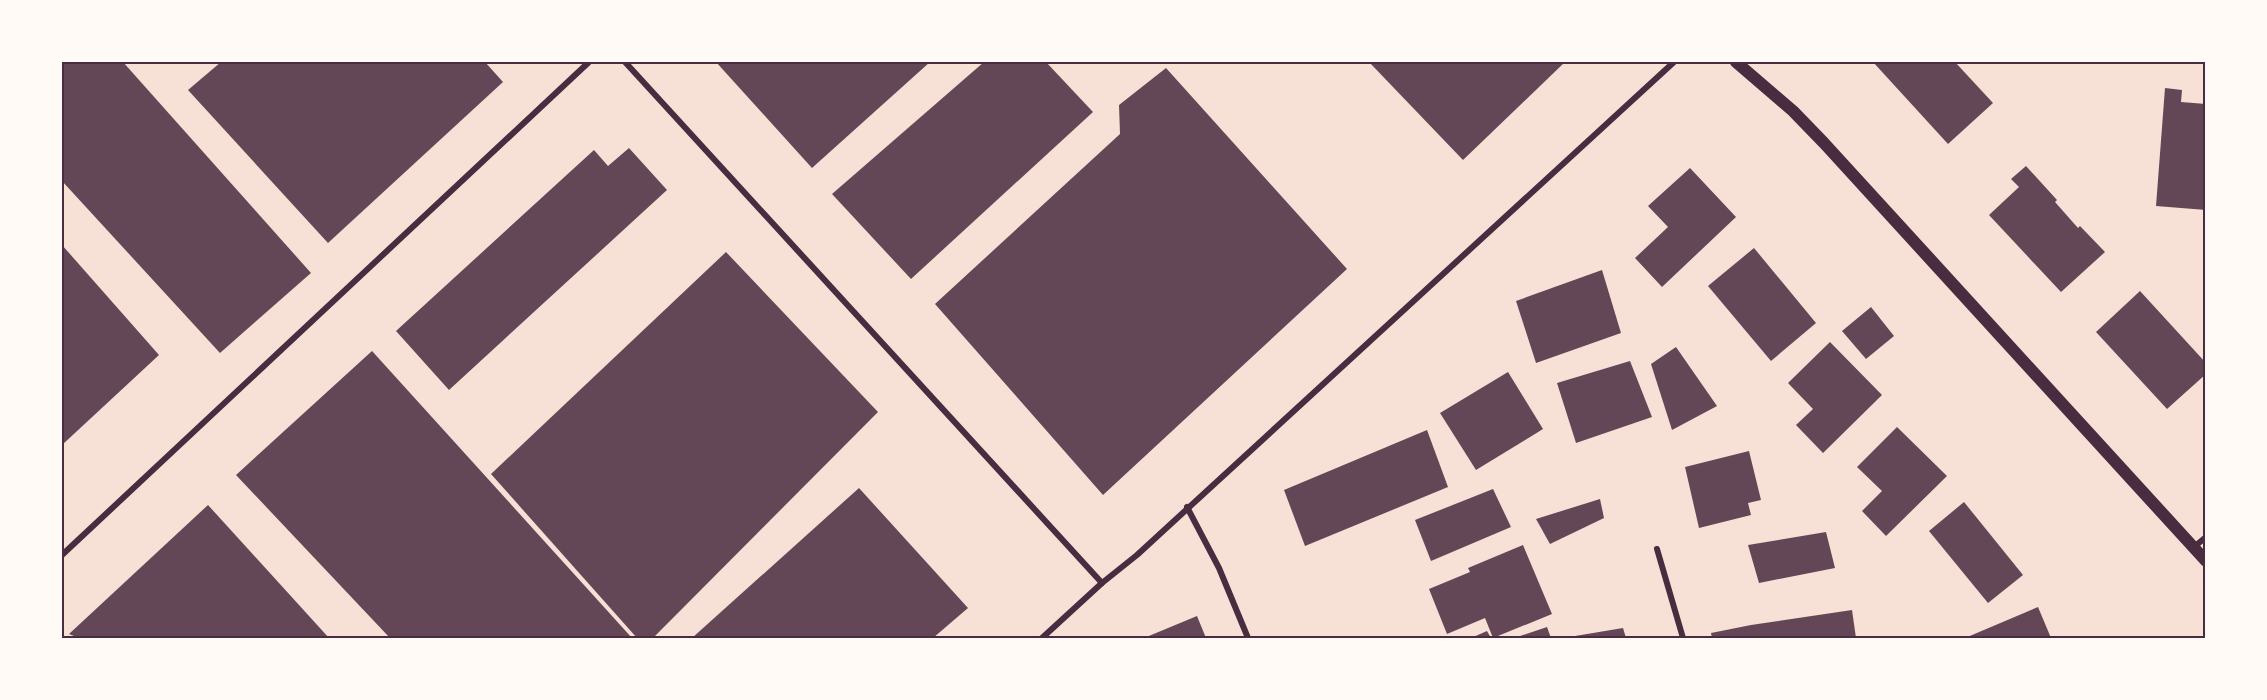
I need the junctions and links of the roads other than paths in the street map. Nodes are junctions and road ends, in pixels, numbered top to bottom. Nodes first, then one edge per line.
1 (589, 62) edge
2 (625, 62) edge
3 (1674, 62) edge
4 (1736, 62) edge
5 (1187, 507) junction
6 (2205, 537) edge
7 (2193, 547) junction
8 (1657, 549) dead end
9 (62, 555) edge
10 (2205, 561) edge
11 (1102, 583) junction
12 (1042, 639) edge
13 (1248, 639) edge
14 (1683, 639) edge

1 - 9 street
2 - 11 street
3 - 5 street
4 - 7 main road
5 - 11 street
5 - 13 street
6 - 7 street
7 - 10 main road
8 - 14 street
11 - 12 street

